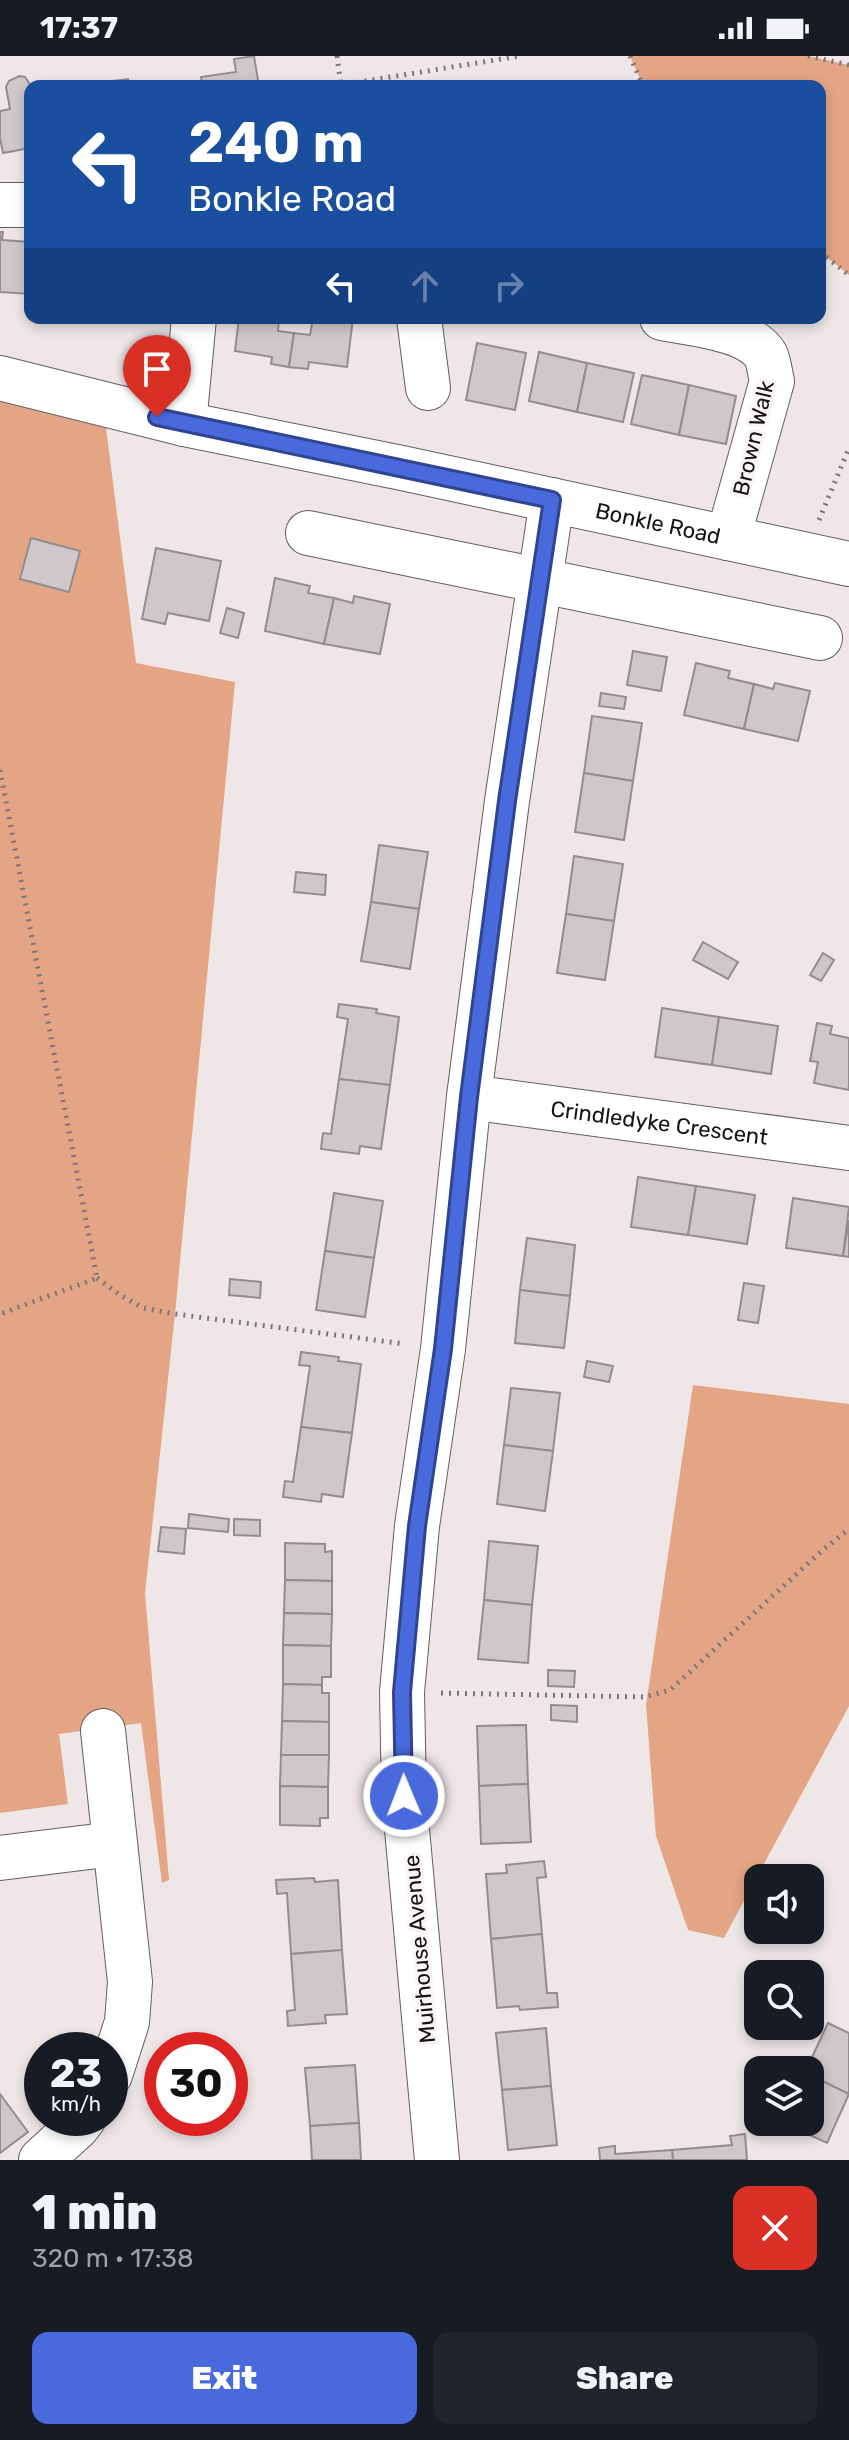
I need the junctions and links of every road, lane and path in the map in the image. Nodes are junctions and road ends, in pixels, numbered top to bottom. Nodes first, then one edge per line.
1 (337, 56) edge
2 (520, 56) edge
3 (630, 56) edge
4 (808, 56) edge
5 (849, 65) edge
6 (340, 80) edge
7 (377, 80) edge
8 (640, 80) edge
9 (0, 205) edge
10 (24, 205) edge
11 (826, 256) edge
12 (849, 275) edge
13 (193, 324) edge
14 (420, 324) edge
15 (694, 324) edge
16 (0, 378) edge
17 (428, 388) dead end
18 (184, 424) junction
19 (849, 448) edge
20 (552, 500) junction
21 (308, 533) dead end
22 (728, 538) junction
23 (804, 554) junction
24 (849, 564) edge
25 (539, 580) junction
26 (820, 638) dead end
27 (0, 770) edge
28 (469, 1097) junction
29 (849, 1148) edge
30 (97, 1278) junction
31 (0, 1314) edge
32 (443, 1349) junction
33 (849, 1529) edge
34 (402, 1692) junction
35 (103, 1731) dead end
36 (114, 1844) junction
37 (0, 1858) edge
38 (124, 2032) edge
39 (67, 2136) edge
40 (41, 2160) edge
41 (437, 2160) edge

1 - 6 path
2 - 7 path
3 - 8 path
4 - 5 path
9 - 10 street
11 - 12 path
13 - 18 street
14 - 17 street
15 - 22 street, Brown Walk
16 - 18 street, Bonkle Road
18 - 20 street, Bonkle Road
19 - 23 path
20 - 22 street, Bonkle Road
20 - 25 street, Muirhouse Avenue
21 - 25 street
22 - 23 street, Bonkle Road
23 - 24 street, Bonkle Road
25 - 26 street
25 - 28 street, Muirhouse Avenue
27 - 30 path
28 - 29 street, Crindledyke Crescent
28 - 32 street, Muirhouse Avenue
30 - 31 path
30 - 32 path
32 - 34 street, Muirhouse Avenue
33 - 34 path
34 - 41 street, Muirhouse Avenue
35 - 36 street
36 - 37 street
36 - 38 street
39 - 40 street

